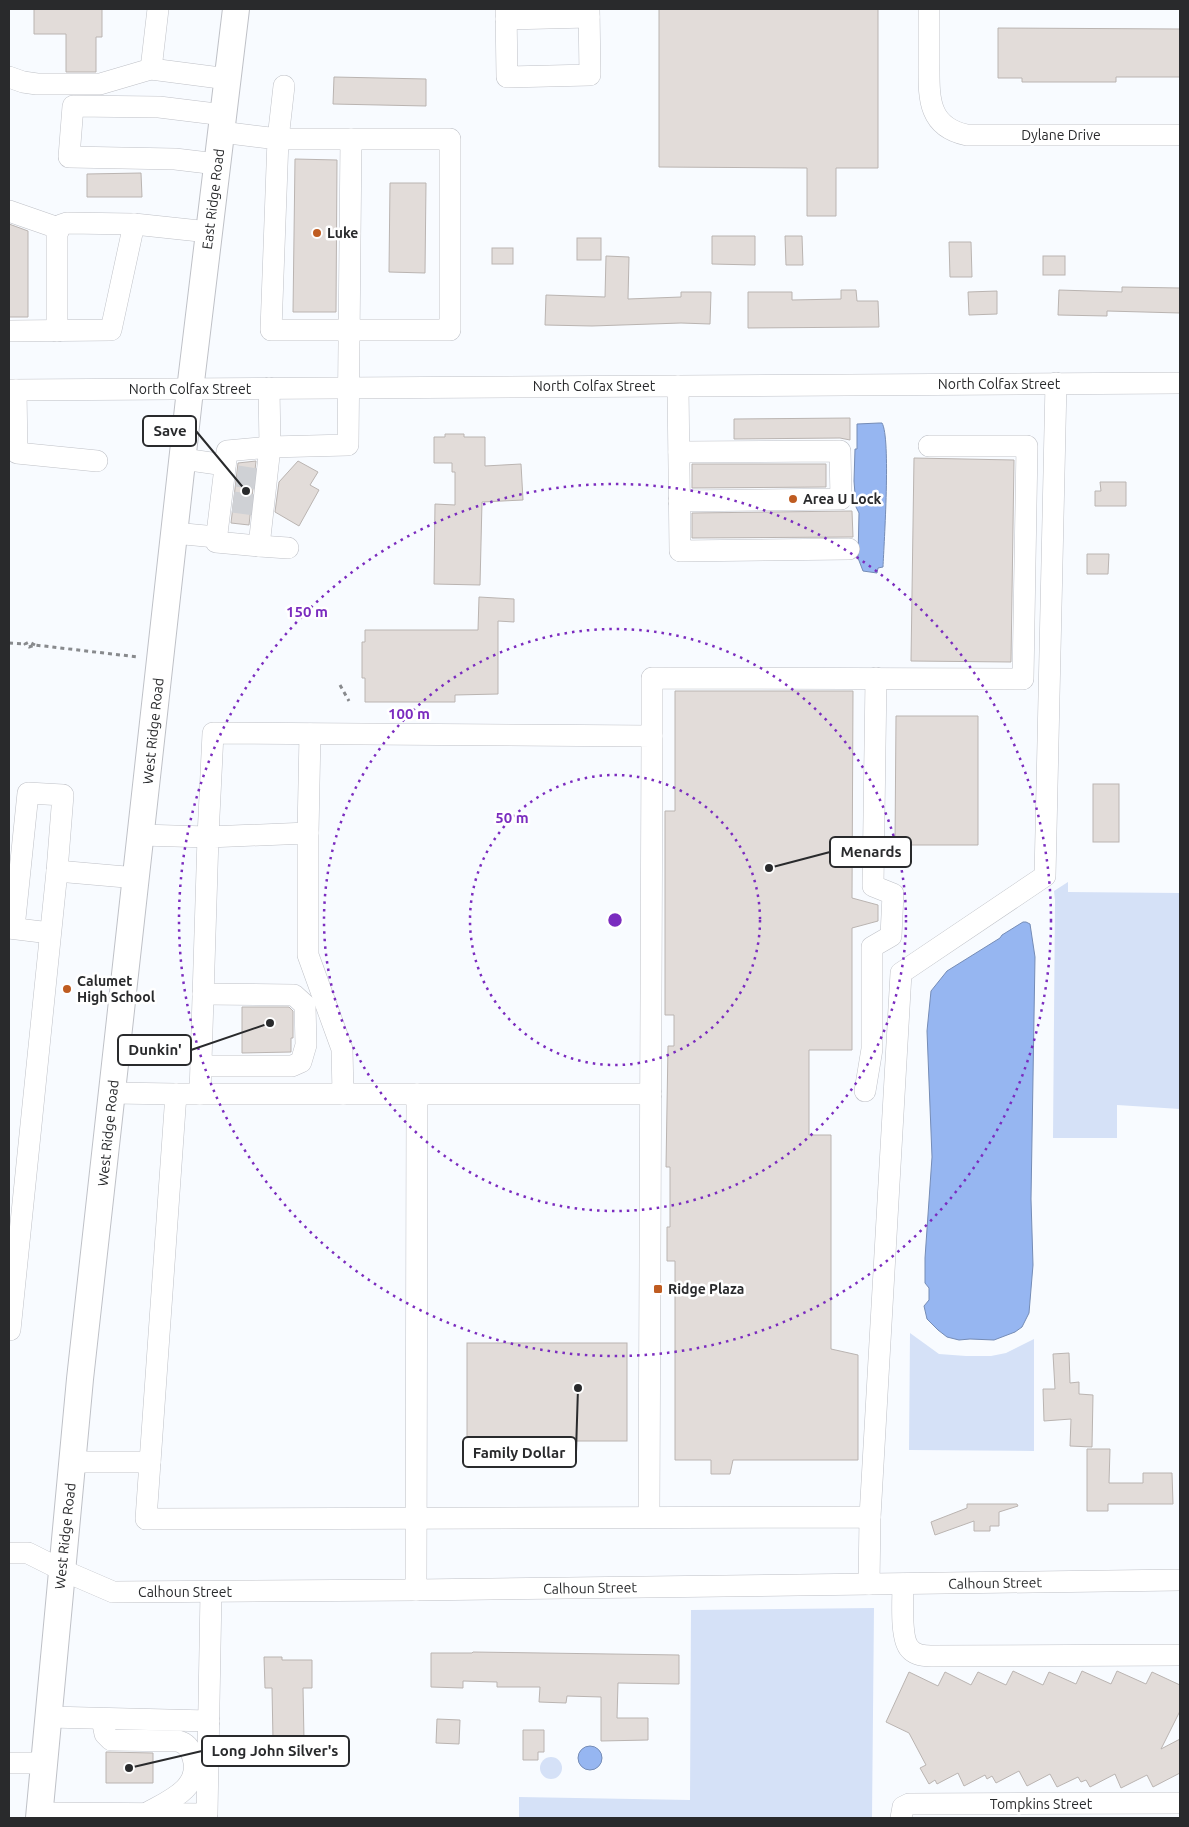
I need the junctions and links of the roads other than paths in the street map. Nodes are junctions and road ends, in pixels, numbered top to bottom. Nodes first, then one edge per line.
1 (158, 9) edge
2 (236, 9) edge
3 (929, 9) edge
4 (589, 13) edge
5 (506, 14) edge
6 (150, 69) junction
7 (9, 76) edge
8 (228, 79) junction
9 (284, 86) dead end
10 (222, 124) junction
11 (1180, 135) edge
12 (278, 138) junction
13 (351, 139) junction
14 (217, 164) junction
15 (9, 211) edge
16 (134, 224) junction
17 (58, 228) junction
18 (209, 232) junction
19 (350, 330) junction
20 (9, 331) edge
21 (57, 331) junction
22 (1180, 382) edge
23 (1056, 383) junction
24 (678, 386) junction
25 (350, 387) junction
26 (269, 388) junction
27 (12, 390) edge
28 (190, 390) junction
29 (930, 446) dead end
30 (270, 447) junction
31 (679, 452) junction
32 (183, 459) junction
33 (97, 461) dead end
34 (242, 475) junction
35 (679, 500) junction
36 (174, 533) junction
37 (216, 537) junction
38 (259, 546) junction
39 (288, 548) dead end
40 (849, 549) dead end
41 (876, 678) junction
42 (310, 734) junction
43 (652, 736) junction
44 (308, 833) junction
45 (142, 835) junction
46 (208, 837) junction
47 (56, 871) junction
48 (137, 878) junction
49 (12, 928) edge
50 (50, 933) junction
51 (203, 994) junction
52 (201, 1066) junction
53 (865, 1091) dead end
54 (113, 1093) junction
55 (176, 1094) junction
56 (200, 1094) junction
57 (343, 1094) junction
58 (417, 1094) junction
59 (651, 1094) junction
60 (9, 1330) edge
61 (73, 1462) junction
62 (150, 1462) junction
63 (870, 1517) junction
64 (416, 1518) junction
65 (649, 1518) junction
66 (9, 1553) edge
67 (62, 1570) junction
68 (1180, 1580) edge
69 (869, 1584) junction
70 (903, 1584) junction
71 (416, 1590) junction
72 (211, 1592) junction
73 (1180, 1655) edge
74 (49, 1717) junction
75 (102, 1719) junction
76 (209, 1720) junction
77 (9, 1763) edge
78 (44, 1763) junction
79 (1180, 1804) edge
80 (902, 1813) edge
81 (147, 1814) junction
82 (39, 1816) edge

1 - 6 street
2 - 8 main road, East Ridge Road
3 - 11 street, Dylane Drive
4 - 5 street
4 - 5 street
6 - 7 street
6 - 8 street
8 - 10 main road, East Ridge Road
9 - 12 street
10 - 12 street
10 - 14 main road, East Ridge Road
10 - 14 street
12 - 13 street
12 - 19 street
13 - 19 street
13 - 19 street
14 - 18 main road, East Ridge Road
15 - 17 street
16 - 17 street
16 - 18 street
16 - 21 street
17 - 21 street
18 - 28 main road, East Ridge Road
19 - 25 street
20 - 21 street
22 - 23 street, North Colfax Street
23 - 24 street, North Colfax Street
23 - 63 street
24 - 25 street, North Colfax Street
24 - 31 street
25 - 26 street, North Colfax Street
25 - 30 street
26 - 28 street, North Colfax Street
26 - 30 street
27 - 28 street, North Colfax Street
27 - 33 street
28 - 32 main road, West Ridge Road
29 - 41 street
30 - 34 street
30 - 34 street
31 - 35 street
31 - 35 street
32 - 34 street
32 - 36 main road, West Ridge Road
34 - 37 street
34 - 38 street
35 - 40 street
36 - 37 street
36 - 45 main road, West Ridge Road
37 - 38 street
38 - 39 street
41 - 43 street
41 - 53 street
42 - 43 street
42 - 44 street
42 - 46 street
43 - 59 street
44 - 46 street
44 - 57 street
45 - 46 street
45 - 48 main road, West Ridge Road
46 - 51 street
47 - 48 street
47 - 49 street
47 - 50 street
48 - 54 main road, West Ridge Road
49 - 50 street
50 - 60 street
51 - 52 street
51 - 52 street
52 - 56 street
54 - 55 street
54 - 61 main road, West Ridge Road
55 - 56 street
55 - 62 street
56 - 57 street
57 - 58 street
58 - 59 street
58 - 64 street
59 - 65 street
61 - 62 street
61 - 67 main road, West Ridge Road
62 - 64 street
63 - 65 street
63 - 69 street
64 - 65 street
64 - 71 street
66 - 67 street, Calhoun Street
67 - 72 street, Calhoun Street
67 - 74 main road, West Ridge Road
68 - 70 street, Calhoun Street
69 - 70 street, Calhoun Street
69 - 71 street, Calhoun Street
70 - 73 street
71 - 72 street, Calhoun Street
72 - 76 street
74 - 75 street
74 - 78 main road, West Ridge Road
75 - 76 street
75 - 81 street
76 - 81 street
77 - 78 street
78 - 82 main road, West Ridge Road
79 - 80 street, Tompkins Street
81 - 82 street

